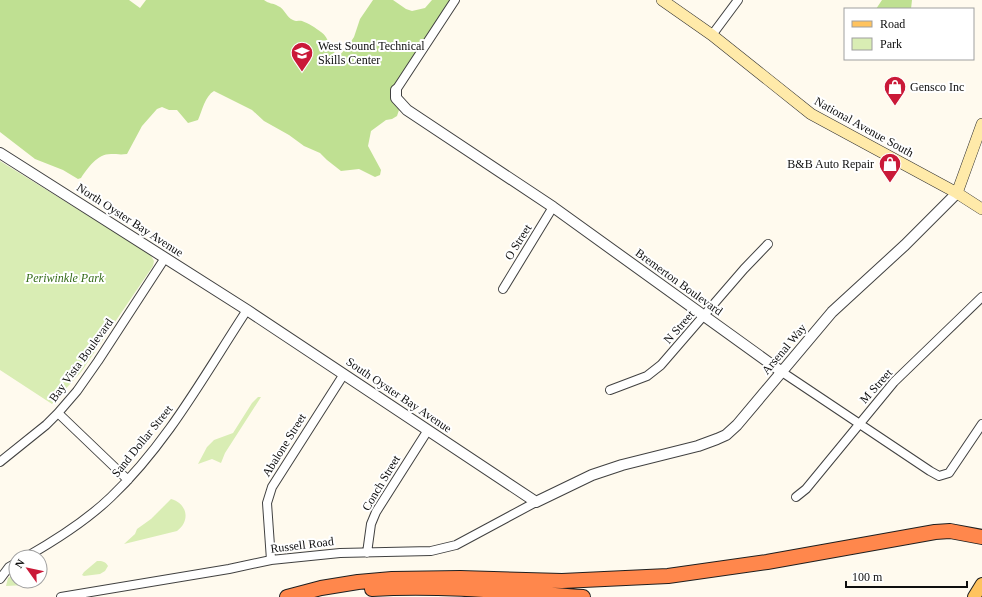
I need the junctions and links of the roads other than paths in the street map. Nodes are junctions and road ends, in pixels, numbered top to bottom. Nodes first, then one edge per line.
1 (455, 0) edge
2 (662, 0) edge
3 (738, 0) edge
4 (712, 35) junction
5 (396, 90) joint
6 (982, 124) edge
7 (0, 152) edge
8 (957, 193) junction
9 (553, 207) junction
10 (982, 209) edge
11 (768, 244) dead end
12 (165, 258) junction
13 (503, 289) dead end
14 (982, 297) edge
15 (247, 310) junction
16 (704, 316) junction
17 (782, 372) junction
18 (344, 374) junction
19 (610, 390) dead end
20 (58, 413) junction
21 (858, 424) junction
22 (982, 424) edge
23 (428, 430) junction
24 (0, 462) edge
25 (128, 480) junction
26 (796, 497) dead end
27 (536, 502) junction
28 (982, 525) edge
29 (950, 531) junction
30 (982, 537) edge
31 (39, 549) edge
32 (368, 553) junction
33 (271, 560) junction
34 (8, 568) edge
35 (0, 579) edge
36 (982, 584) edge
37 (62, 597) edge
38 (286, 597) edge
39 (583, 597) edge
40 (974, 597) edge

1 - 5 street
2 - 4 main road, National Avenue South
3 - 4 street
4 - 8 main road, National Avenue South
5 - 9 street, Bremerton Boulevard
6 - 8 main road, Arsenal Way
7 - 12 street, North Oyster Bay Avenue
8 - 10 main road, National Avenue South
8 - 17 street, Arsenal Way
9 - 13 street, O Street
9 - 16 street, Bremerton Boulevard
11 - 16 street, N Street
12 - 15 street, North Oyster Bay Avenue
12 - 20 street, Bay Vista Boulevard
14 - 21 street, M Street
15 - 18 street, South Oyster Bay Avenue
15 - 25 street, Sand Dollar Street
16 - 17 street, Bremerton Boulevard
16 - 19 street, N Street
17 - 21 street, Bremerton Boulevard
17 - 27 street, Arsenal Way
18 - 23 street, South Oyster Bay Avenue
18 - 33 street, Abalone Street
20 - 24 street, Bay Vista Boulevard
20 - 25 street
21 - 22 street, Bremerton Boulevard
21 - 26 street, M Street
23 - 27 street, South Oyster Bay Avenue
23 - 32 street, Conch Street
25 - 31 street, Sand Dollar Street
27 - 32 street, Russell Road
28 - 29 highway
29 - 30 highway
29 - 38 highway
32 - 33 street, Russell Road
33 - 37 street, Russell Road
34 - 35 street
36 - 40 main road
38 - 39 highway

